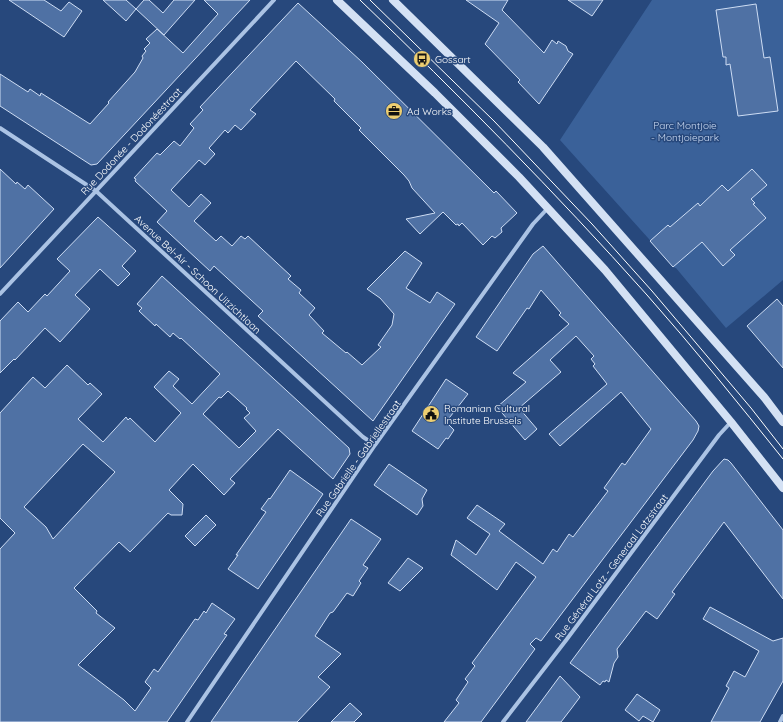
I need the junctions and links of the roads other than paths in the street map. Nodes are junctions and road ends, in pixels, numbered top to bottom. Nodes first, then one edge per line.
1 (274, 0) edge
2 (337, 0) edge
3 (393, 0) edge
4 (0, 128) edge
5 (96, 191) junction
6 (548, 208) junction
7 (0, 294) edge
8 (731, 422) junction
9 (783, 422) edge
10 (375, 445) junction
11 (783, 488) edge
12 (783, 716) edge
13 (187, 722) edge
14 (503, 722) edge
15 (780, 722) edge

1 - 5 street, Rue Dodonée - Dodonéestraat
2 - 6 main road
3 - 9 main road
4 - 5 street, Avenue Bel-Air - Schoon Uitzichtlaan
5 - 7 street, Rue Dodonée - Dodonéestraat
5 - 10 street, Avenue Bel-Air - Schoon Uitzichtlaan
6 - 8 main road
6 - 10 street, Rue Gabrielle - Gabriellestraat
8 - 11 main road
8 - 14 street, Rue Général Lotz - Generaal Lotzstraat
10 - 13 street, Rue Gabrielle - Gabriellestraat
12 - 15 street

